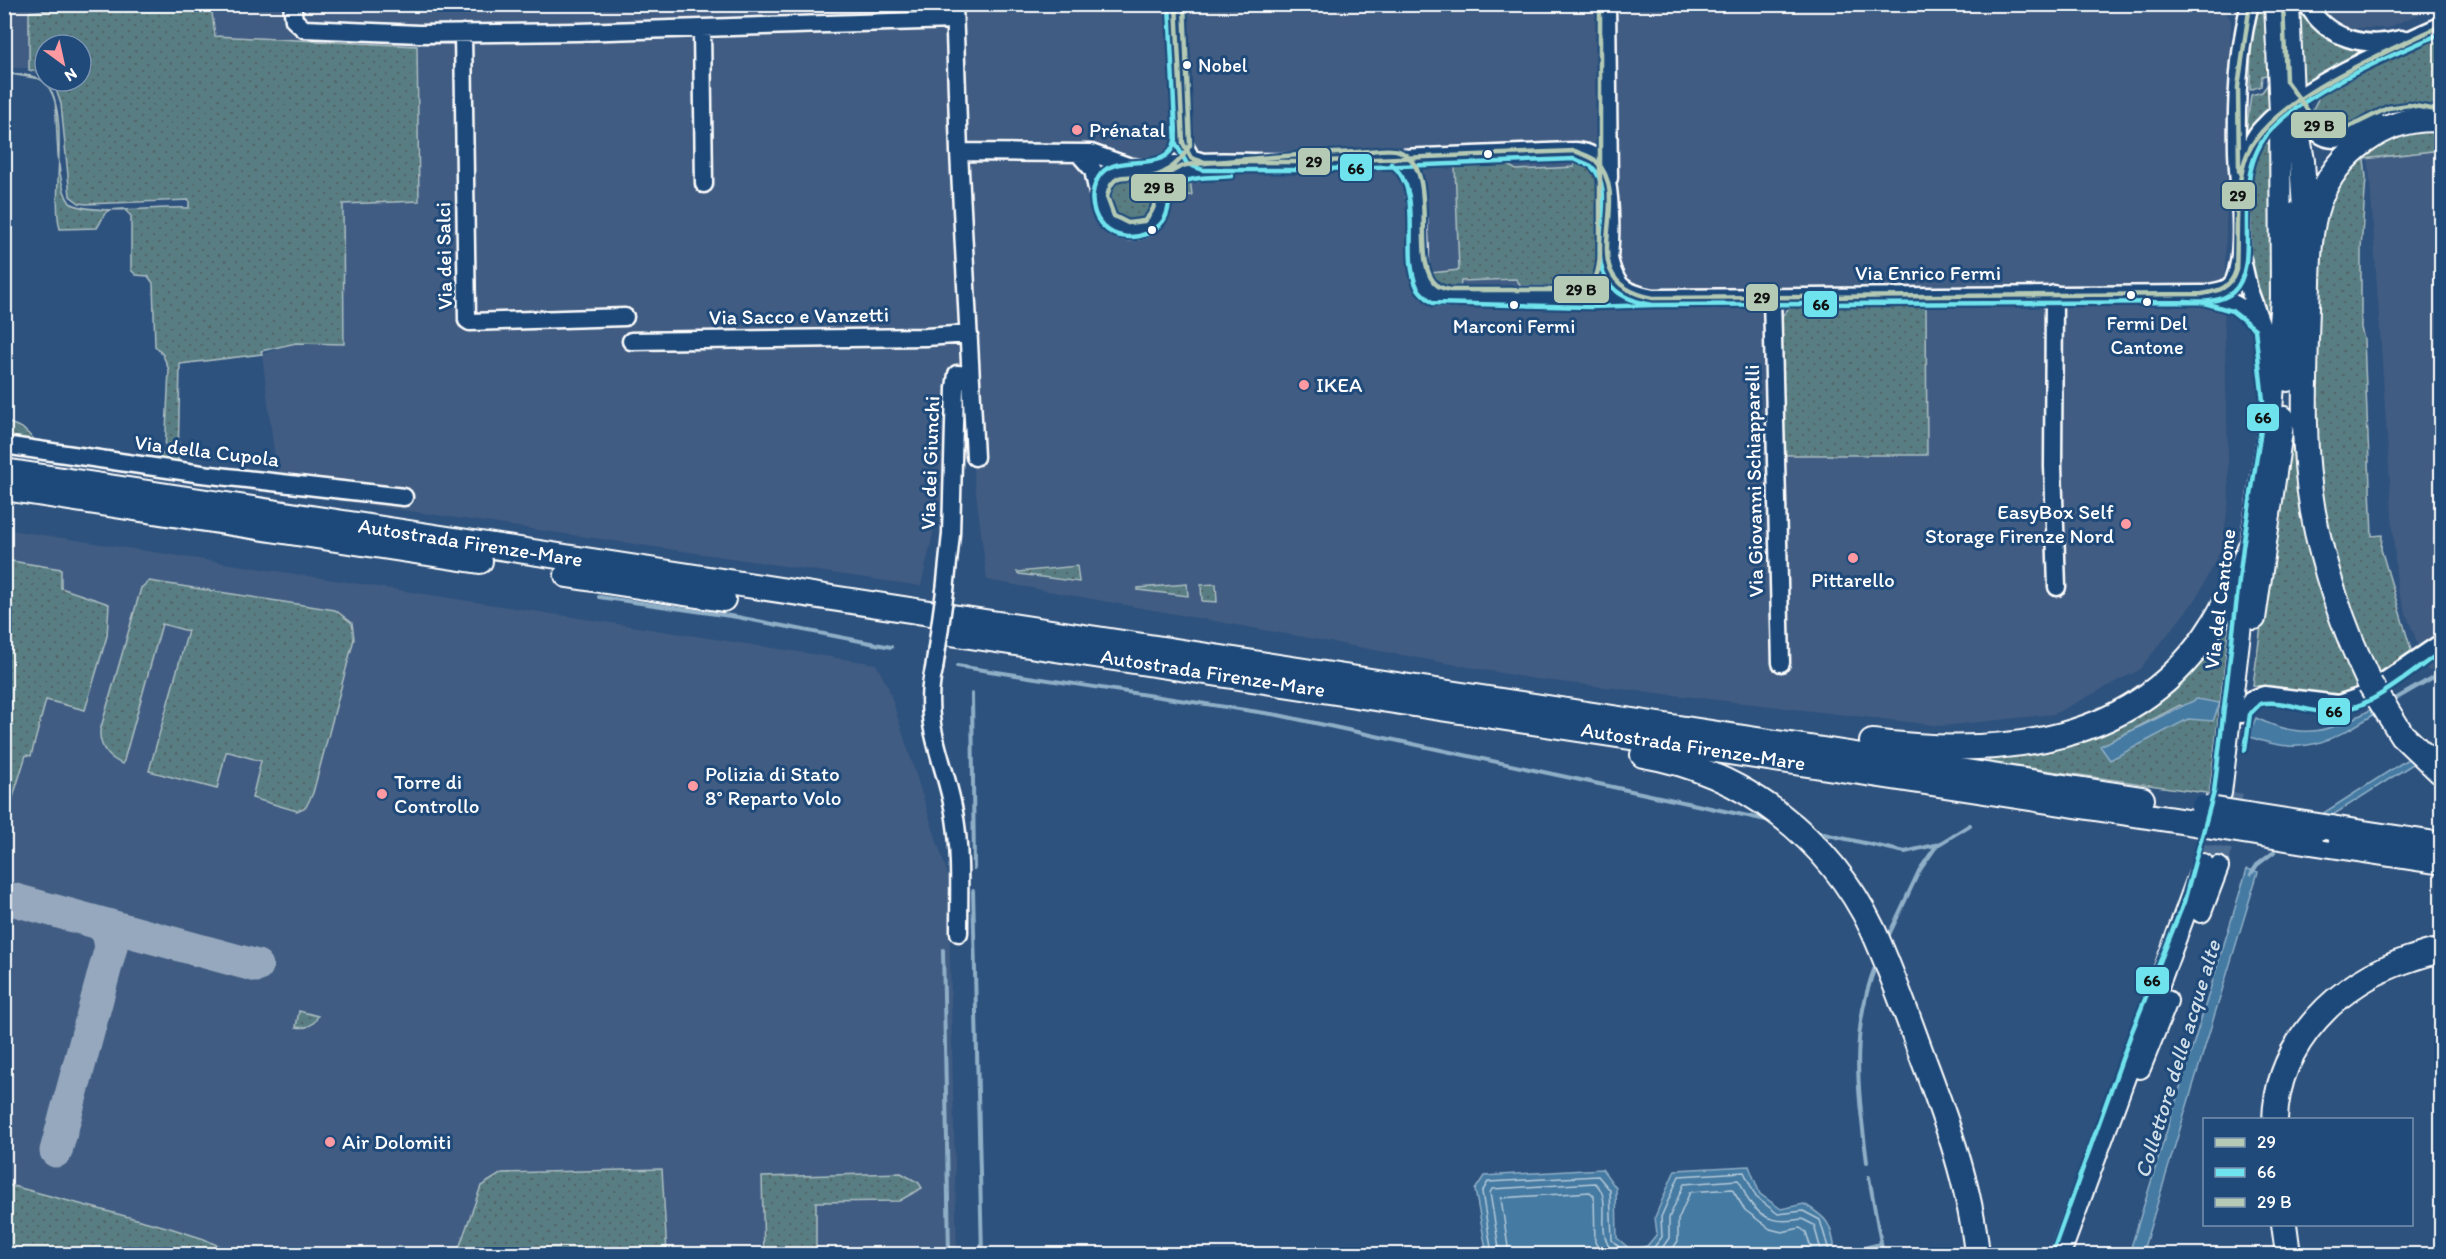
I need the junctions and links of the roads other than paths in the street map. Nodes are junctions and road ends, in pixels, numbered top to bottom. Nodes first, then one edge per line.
1 (292, 4) edge
2 (1176, 4) edge
3 (1607, 4) edge
4 (2250, 4) edge
5 (2275, 4) edge
6 (2289, 4) edge
7 (2307, 4) edge
8 (954, 12) edge
9 (2436, 27) edge
10 (702, 29) junction
11 (463, 33) junction
12 (2289, 109) junction
13 (1608, 120) junction
14 (2442, 120) edge
15 (1183, 142) junction
16 (1575, 150) junction
17 (958, 152) junction
18 (1079, 154) junction
19 (1441, 156) junction
20 (1396, 158) junction
21 (1203, 162) junction
22 (1300, 162) junction
23 (1145, 168) junction
24 (2240, 179) junction
25 (704, 184) dead end
26 (1608, 184) junction
27 (1414, 189) junction
28 (1163, 195) junction
29 (1100, 204) junction
30 (2239, 242) junction
31 (1608, 254) junction
32 (2309, 264) junction
33 (2054, 294) junction
34 (2202, 294) junction
35 (1772, 297) junction
36 (1581, 298) junction
37 (1653, 298) junction
38 (625, 317) dead end
39 (2262, 326) junction
40 (969, 334) junction
41 (631, 341) dead end
42 (970, 375) junction
43 (2271, 411) junction
44 (4, 445) edge
45 (975, 457) dead end
46 (4, 471) edge
47 (4, 488) edge
48 (404, 496) dead end
49 (2250, 548) junction
50 (2057, 587) dead end
51 (942, 624) junction
52 (2442, 642) edge
53 (1781, 663) dead end
54 (2372, 688) junction
55 (1351, 696) junction
56 (2242, 714) junction
57 (1653, 724) junction
58 (2442, 773) edge
59 (2214, 804) junction
60 (2442, 845) edge
61 (2442, 862) edge
62 (959, 933) dead end
63 (2442, 951) edge
64 (2275, 1118) edge
65 (2284, 1226) edge
66 (1977, 1254) edge
67 (2060, 1254) edge
68 (2074, 1254) edge
69 (2288, 1254) edge

1 - 11 street
2 - 15 street
3 - 13 street
4 - 24 street, Via del Cantone
5 - 12 main road, Via del Cantone
6 - 12 main road, Via del Cantone
7 - 9 street
8 - 10 street
8 - 17 street
9 - 12 street
10 - 11 street
10 - 25 street
11 - 38 street, Via dei Salci
12 - 14 street
12 - 24 street, Via del Cantone
12 - 32 highway
12 - 43 main road, Via del Cantone
12 - 56 main road, Via del Cantone
13 - 16 street
13 - 26 street
14 - 32 highway
15 - 21 street
15 - 23 street
16 - 19 street
16 - 26 street
17 - 18 street
17 - 40 street
18 - 23 street
18 - 29 street
19 - 20 street
19 - 27 street
20 - 22 street
20 - 27 street
21 - 22 street
21 - 23 street
22 - 28 street
23 - 28 street
23 - 29 street
24 - 30 street, Via del Cantone
26 - 31 street
27 - 36 street
28 - 29 street
30 - 34 street, Via del Cantone
30 - 39 street, Via del Cantone
31 - 36 street
31 - 37 street, Via Enrico Fermi
32 - 54 highway
33 - 34 street, Via Enrico Fermi
33 - 35 street, Via Enrico Fermi
33 - 50 street
34 - 39 street, Via Enrico Fermi
35 - 37 street, Via Enrico Fermi
35 - 53 street, Via Giovanni Schiapparelli
36 - 37 street
39 - 43 street, Via del Cantone
40 - 41 street, Via Sacco e Vanzetti
40 - 42 street
42 - 45 street
42 - 62 street, Via dei Giunchi, bridge
43 - 49 main road, Via del Cantone
44 - 48 street, Via della Cupola
46 - 51 highway, Autostrada Firenze-Mare
47 - 51 highway, Autostrada Firenze-Mare
49 - 57 highway
49 - 59 main road, Via del Cantone
51 - 55 highway, Autostrada Firenze-Mare
51 - 57 highway, Autostrada Firenze-Mare
52 - 54 street
54 - 56 street
54 - 58 highway, bridge
55 - 59 highway, Autostrada Firenze-Mare
55 - 66 highway
56 - 59 main road, Via del Cantone
57 - 59 highway, Autostrada Firenze-Mare
59 - 60 highway, Autostrada Firenze-Mare, bridge
59 - 61 highway, Autostrada Firenze-Mare, bridge
63 - 64 highway
65 - 69 highway
67 - 68 main road

